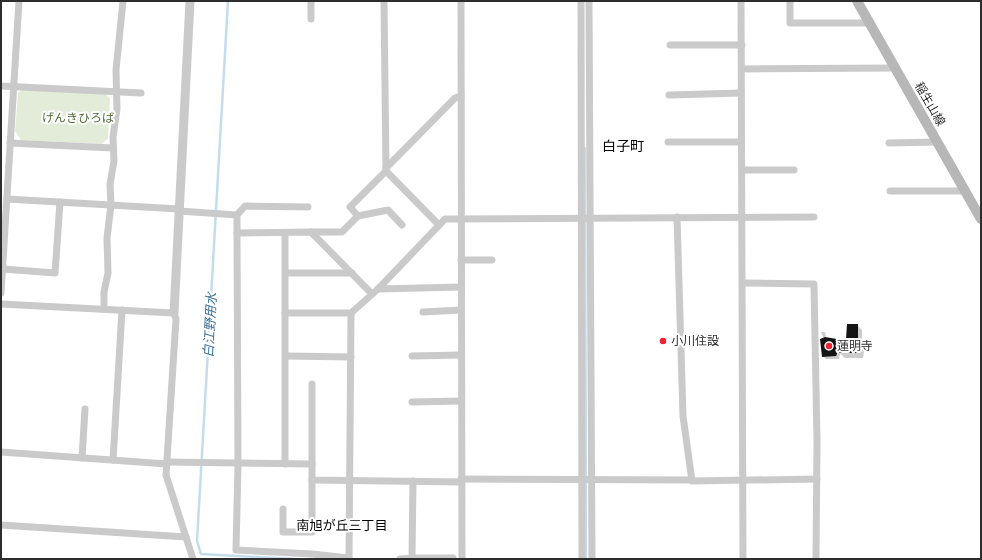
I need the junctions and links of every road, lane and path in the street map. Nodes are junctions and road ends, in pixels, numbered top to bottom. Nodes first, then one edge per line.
1 (19, 1) edge
2 (123, 1) edge
3 (190, 1) edge
4 (311, 1) edge
5 (384, 1) edge
6 (461, 1) edge
7 (581, 1) edge
8 (589, 1) edge
9 (741, 1) edge
10 (790, 1) edge
11 (857, 1) edge
12 (311, 19) dead end
13 (869, 23) junction
14 (670, 45) dead end
15 (742, 45) junction
16 (895, 68) junction
17 (742, 69) junction
18 (1, 86) edge
19 (14, 87) junction
20 (117, 92) junction
21 (141, 93) dead end
22 (741, 93) junction
23 (669, 95) dead end
24 (461, 96) junction
25 (668, 142) dead end
26 (741, 142) junction
27 (937, 142) junction
28 (10, 143) junction
29 (889, 143) dead end
30 (113, 148) junction
31 (386, 169) junction
32 (742, 170) junction
33 (794, 170) dead end
34 (890, 191) dead end
35 (965, 191) junction
36 (5, 201) edge
37 (60, 202) junction
38 (111, 205) junction
39 (308, 207) dead end
40 (179, 210) junction
41 (237, 215) junction
42 (358, 216) junction
43 (581, 217) junction
44 (590, 217) junction
45 (677, 217) junction
46 (814, 217) dead end
47 (461, 218) junction
48 (742, 218) junction
49 (981, 219) edge
50 (402, 225) dead end
51 (439, 225) junction
52 (286, 232) junction
53 (311, 232) junction
54 (237, 233) junction
55 (461, 260) junction
56 (492, 260) dead end
57 (3, 269) junction
58 (286, 273) junction
59 (352, 274) junction
60 (743, 283) junction
61 (461, 288) junction
62 (375, 291) junction
63 (1, 293) edge
64 (1, 304) edge
65 (104, 309) junction
66 (122, 310) junction
67 (461, 310) junction
68 (423, 312) dead end
69 (174, 313) junction
70 (285, 313) junction
71 (351, 313) junction
72 (461, 355) junction
73 (286, 356) junction
74 (412, 356) dead end
75 (351, 357) junction
76 (312, 384) dead end
77 (461, 401) junction
78 (412, 402) dead end
79 (85, 409) dead end
80 (1, 452) edge
81 (82, 458) junction
82 (113, 460) junction
83 (167, 463) junction
84 (238, 464) junction
85 (285, 464) junction
86 (312, 464) junction
87 (817, 479) junction
88 (312, 480) junction
89 (587, 480) junction
90 (691, 480) junction
91 (350, 481) junction
92 (461, 481) junction
93 (743, 481) junction
94 (413, 482) junction
95 (283, 509) dead end
96 (1, 525) edge
97 (186, 537) junction
98 (349, 558) edge
99 (412, 558) edge
100 (453, 558) edge
101 (193, 559) edge
102 (400, 559) edge
103 (462, 559) edge
104 (582, 559) edge
105 (592, 559) edge
106 (743, 559) edge
107 (816, 559) edge

1 - 19 street
2 - 20 street
3 - 40 street
4 - 12 street
5 - 31 street
6 - 24 street
7 - 43 street
8 - 44 street
9 - 15 street
10 - 13 street
11 - 13 main road, 稲生山線
13 - 16 main road, 稲生山線
14 - 15 street
15 - 17 street
16 - 17 street
16 - 27 main road, 稲生山線
17 - 22 street
18 - 19 street
19 - 20 street
19 - 28 street
20 - 21 street
20 - 30 street
22 - 23 street
22 - 26 street
24 - 31 street
24 - 47 street
25 - 26 street
26 - 32 street
27 - 29 street
27 - 35 main road, 稲生山線
28 - 30 street
28 - 36 street
30 - 38 street
31 - 42 street
31 - 51 street
32 - 33 street
32 - 48 street
34 - 35 street
35 - 49 main road, 稲生山線
36 - 37 street
36 - 57 street
37 - 38 street
37 - 57 street
38 - 40 street
38 - 65 street
39 - 41 street
40 - 41 street
40 - 69 street
41 - 54 street
42 - 50 street
42 - 53 street
43 - 44 street
43 - 47 street
43 - 89 street
44 - 45 street
44 - 89 street
45 - 48 street
45 - 90 street
46 - 48 street
47 - 51 street
47 - 55 street
48 - 60 street
51 - 62 street
52 - 53 street
52 - 54 street
52 - 58 street
53 - 59 street
54 - 84 street
55 - 56 street
55 - 61 street
57 - 63 street
58 - 59 street
58 - 70 street
59 - 62 street
60 - 87 street
60 - 93 street
61 - 62 street
61 - 67 street
62 - 71 street
64 - 65 street
65 - 66 street
66 - 69 street
66 - 82 street
67 - 68 street
67 - 72 street
69 - 83 street
70 - 71 street
70 - 73 street
71 - 75 street
72 - 74 street
72 - 77 street
73 - 75 street
73 - 85 street
75 - 91 street
76 - 86 street
77 - 78 street
77 - 92 street
79 - 81 street
80 - 81 street
81 - 82 street
82 - 83 street
83 - 84 street
83 - 97 street
84 - 85 street
84 - 98 street
85 - 86 street
86 - 88 street
87 - 93 street
87 - 107 street
88 - 91 street
88 - 95 street
89 - 90 street
89 - 92 street
89 - 104 street
89 - 105 street
90 - 93 street
91 - 94 street
91 - 98 street
92 - 94 street
92 - 103 street
93 - 106 street
94 - 99 street
96 - 97 street
97 - 101 street
99 - 100 street
99 - 102 street

